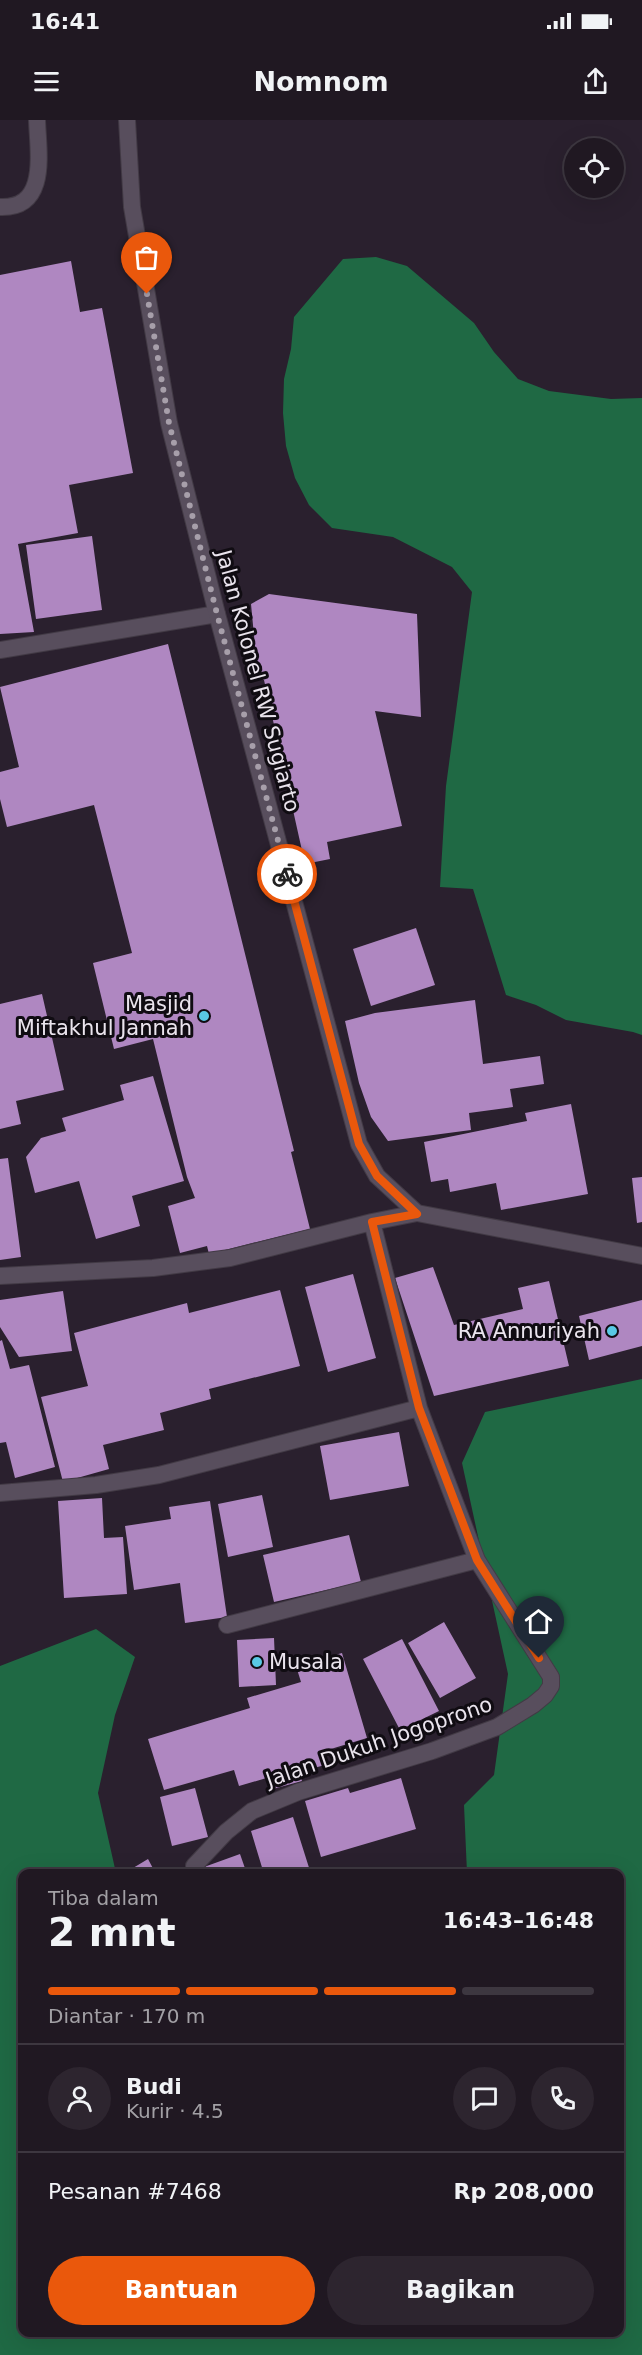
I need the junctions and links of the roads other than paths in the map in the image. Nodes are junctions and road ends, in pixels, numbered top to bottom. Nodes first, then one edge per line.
1 (37, 120) edge
2 (128, 120) edge
3 (0, 207) edge
4 (217, 614) junction
5 (0, 650) edge
6 (417, 1214) junction
7 (372, 1222) junction
8 (642, 1256) edge
9 (0, 1276) edge
10 (419, 1408) junction
11 (0, 1492) edge
12 (477, 1560) junction
13 (227, 1625) dead end
14 (194, 1866) dead end

1 - 3 street
2 - 4 street, Jalan Kolonel RW Sugiarto
4 - 5 street
4 - 6 street, Jalan Kolonel RW Sugiarto
6 - 7 street
6 - 8 street
7 - 9 street
7 - 10 street, Jalan Dukuh Jogoprono
10 - 11 street
10 - 12 street, Jalan Dukuh Jogoprono
12 - 13 street
12 - 14 street, Jalan Dukuh Jogoprono

